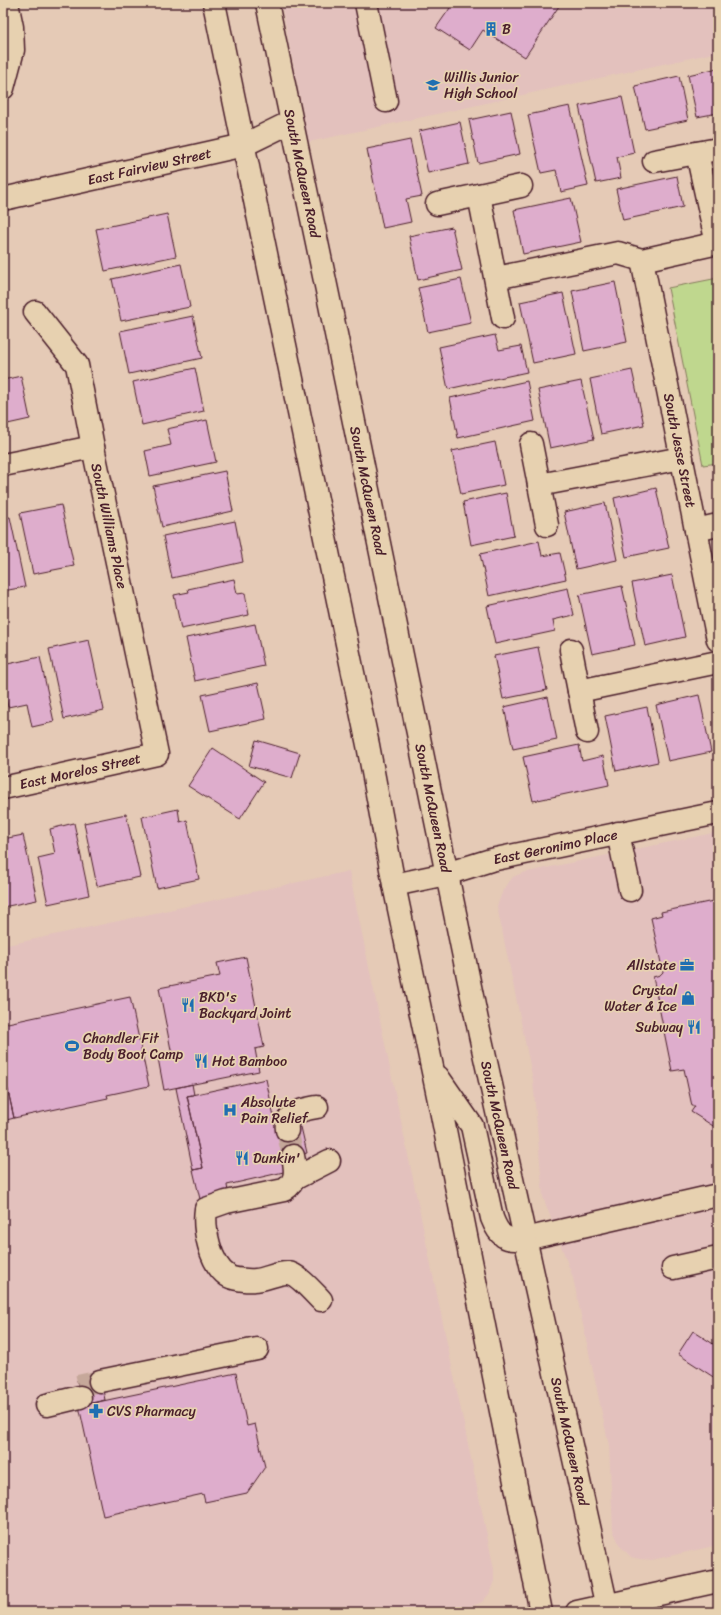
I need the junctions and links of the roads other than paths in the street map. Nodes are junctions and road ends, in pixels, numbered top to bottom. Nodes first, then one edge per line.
1 (7, 3) edge
2 (214, 3) edge
3 (267, 3) edge
4 (366, 3) edge
5 (3, 88) edge
6 (386, 101) dead end
7 (291, 122) junction
8 (244, 144) junction
9 (708, 151) edge
10 (654, 161) dead end
11 (521, 186) dead end
12 (479, 195) junction
13 (3, 199) edge
14 (437, 204) dead end
15 (717, 244) edge
16 (642, 260) junction
17 (496, 278) junction
18 (35, 312) dead end
19 (503, 318) dead end
20 (531, 444) dead end
21 (93, 447) junction
22 (682, 458) junction
23 (3, 465) edge
24 (539, 485) junction
25 (547, 525) dead end
26 (718, 525) edge
27 (696, 530) junction
28 (718, 640) edge
29 (571, 650) dead end
30 (718, 662) edge
31 (580, 691) junction
32 (587, 732) dead end
33 (157, 754) joint
34 (3, 788) edge
35 (718, 813) edge
36 (618, 833) junction
37 (446, 874) junction
38 (394, 885) junction
39 (630, 890) dead end
40 (433, 1070) junction
41 (317, 1106) dead end
42 (287, 1130) tunnel mouth
43 (293, 1156) tunnel mouth
44 (329, 1161) dead end
45 (294, 1179) junction
46 (718, 1195) edge
47 (525, 1239) junction
48 (718, 1258) edge
49 (673, 1268) dead end
50 (321, 1300) dead end
51 (257, 1349) dead end
52 (101, 1387) tunnel mouth
53 (79, 1392) tunnel mouth
54 (46, 1399) dead end
55 (718, 1581) edge
56 (607, 1608) edge
57 (541, 1612) edge
58 (577, 1612) edge

1 - 5 main road
2 - 8 main road
3 - 7 main road, South McQueen Road
4 - 6 main road
7 - 8 main road, East Fairview Street
7 - 37 main road, South McQueen Road
8 - 13 main road, East Fairview Street
8 - 38 main road
9 - 10 main road
9 - 15 main road
11 - 12 main road
12 - 14 main road
12 - 17 main road
15 - 16 main road
16 - 17 main road
16 - 22 main road, South Jesse Street
17 - 19 main road
18 - 21 main road, South Williams Place
20 - 24 main road
21 - 23 main road
21 - 33 main road, South Williams Place
22 - 24 main road
22 - 27 main road, South Jesse Street
24 - 25 main road
26 - 27 main road
27 - 28 main road, South Jesse Street
29 - 31 main road
30 - 31 main road
31 - 32 main road
33 - 34 main road, East Morelos Street
35 - 36 main road, East Geronimo Place
36 - 37 main road, East Geronimo Place
36 - 39 main road
37 - 38 main road, East Geronimo Place
37 - 47 main road, South McQueen Road
38 - 40 main road
40 - 47 main road
40 - 57 main road
41 - 42 main road
43 - 45 main road
44 - 45 main road
45 - 50 main road
46 - 47 main road
47 - 56 main road, South McQueen Road
48 - 49 main road
51 - 52 main road
53 - 54 main road
55 - 56 main road
56 - 58 main road

